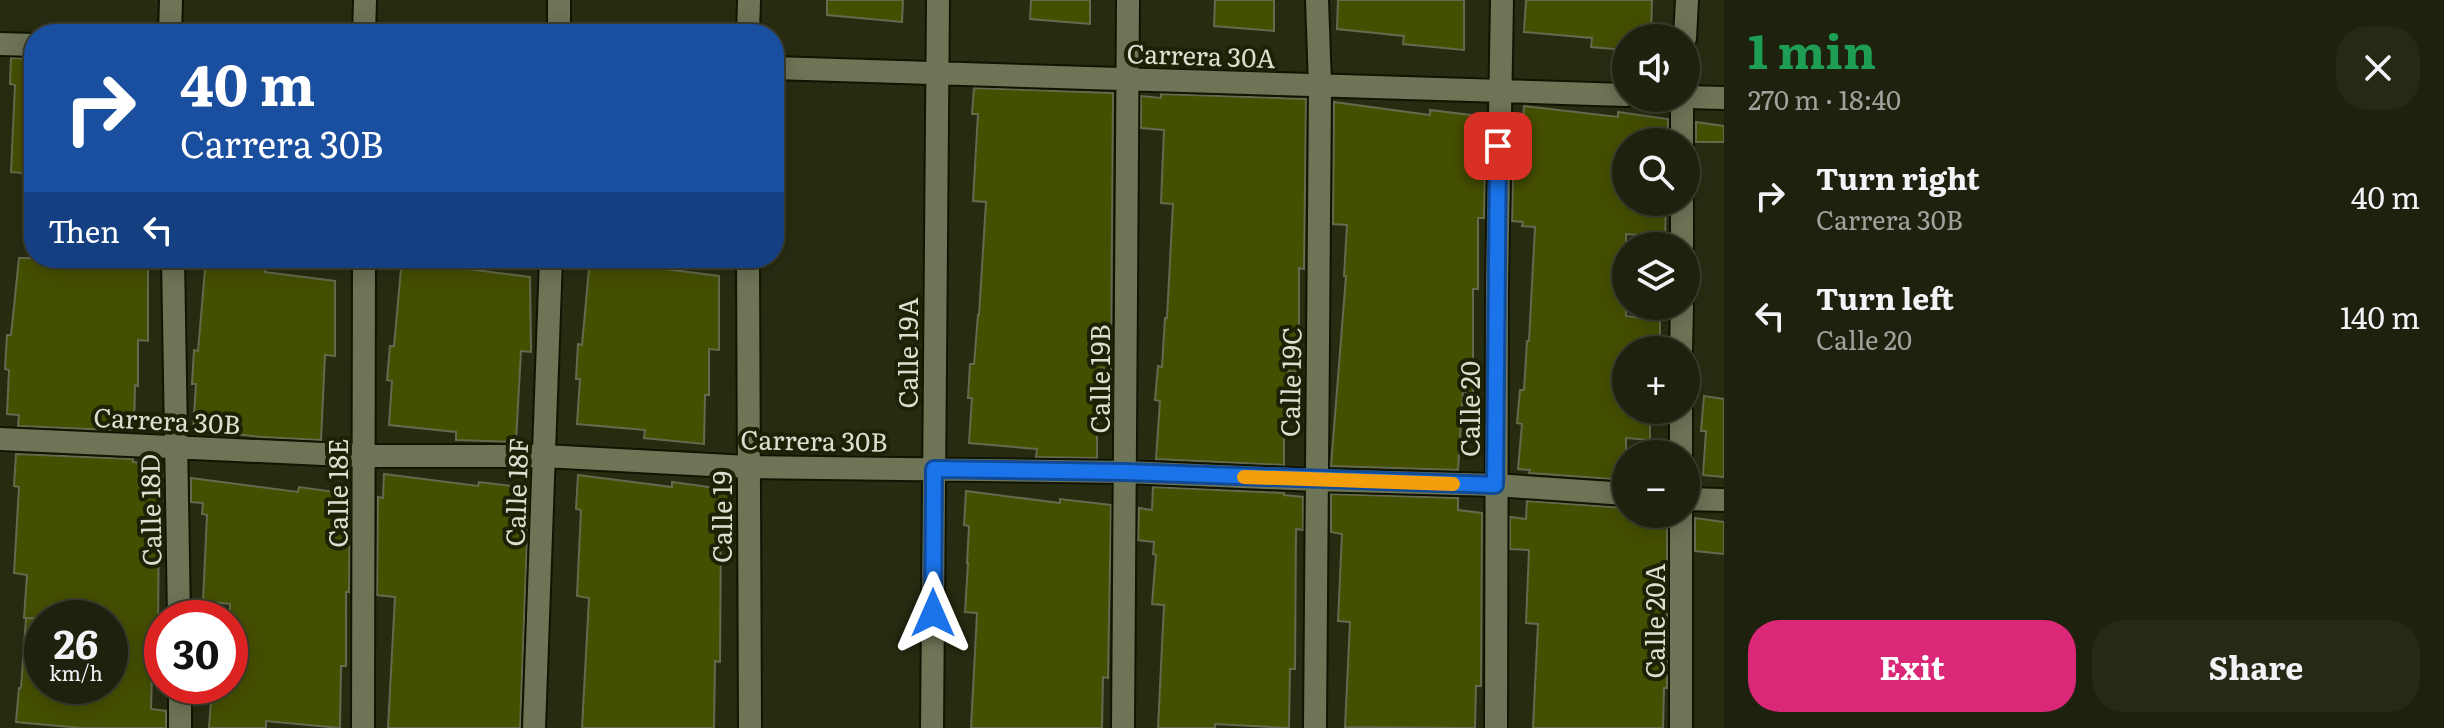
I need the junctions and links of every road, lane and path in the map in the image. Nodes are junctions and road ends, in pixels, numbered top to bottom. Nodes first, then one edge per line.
1 (171, 0) edge
2 (365, 0) edge
3 (559, 0) edge
4 (749, 0) edge
5 (938, 0) edge
6 (1128, 0) edge
7 (1317, 0) edge
8 (1502, 0) edge
9 (1687, 0) edge
10 (170, 24) edge
11 (364, 24) edge
12 (559, 24) edge
13 (748, 24) edge
14 (1686, 24) edge
15 (0, 44) edge
16 (24, 45) edge
17 (784, 68) edge
18 (936, 73) junction
19 (1128, 79) junction
20 (1320, 85) junction
21 (1499, 91) junction
22 (1612, 95) edge
23 (1700, 98) edge
24 (1724, 98) edge
25 (173, 268) edge
26 (364, 268) edge
27 (551, 268) edge
28 (748, 268) edge
29 (0, 439) edge
30 (176, 448) junction
31 (365, 456) junction
32 (544, 456) junction
33 (748, 467) junction
34 (934, 469) junction
35 (1125, 472) junction
36 (1316, 480) junction
37 (1495, 485) junction
38 (1612, 493) edge
39 (1700, 499) edge
40 (1724, 500) edge
41 (1681, 528) edge
42 (179, 600) edge
43 (180, 704) edge
44 (180, 728) edge
45 (363, 728) edge
46 (534, 728) edge
47 (750, 728) edge
48 (932, 728) edge
49 (1123, 728) edge
50 (1315, 728) edge
51 (1496, 728) edge
52 (1681, 728) edge

1 - 10 street
2 - 11 street
3 - 12 street
4 - 13 street
5 - 18 street, Calle 19A
6 - 19 street, Calle 19B
7 - 20 street, Calle 19C
8 - 21 street, Calle 20
9 - 14 street
15 - 16 street
17 - 18 street, Carrera 30A
18 - 19 street, Carrera 30A
18 - 34 street, Calle 19A
19 - 20 street, Carrera 30A
19 - 35 street, Calle 19B
20 - 21 street, Carrera 30A
20 - 36 street, Calle 19C
21 - 22 street, Carrera 30A
21 - 37 street, Calle 20
23 - 24 street
25 - 30 street, Calle 18D
26 - 31 street, Calle 18E
27 - 32 street, Calle 18F
28 - 33 street, Calle 19
29 - 30 street, Carrera 30B
30 - 31 street, Carrera 30B
30 - 42 street, Calle 18D
31 - 32 street, Carrera 30B
31 - 45 street, Calle 18E
32 - 33 street, Carrera 30B
32 - 46 street, Calle 18F
33 - 34 street, Carrera 30B
33 - 47 street, Calle 19
34 - 35 street, Carrera 30B
34 - 48 street, Calle 19A
35 - 36 street, Carrera 30B
35 - 49 street, Calle 19B
36 - 37 street, Carrera 30B
36 - 50 street, Calle 19C
37 - 38 street, Carrera 30B
37 - 51 street, Calle 20
39 - 40 street
41 - 52 street, Calle 20A
43 - 44 street

